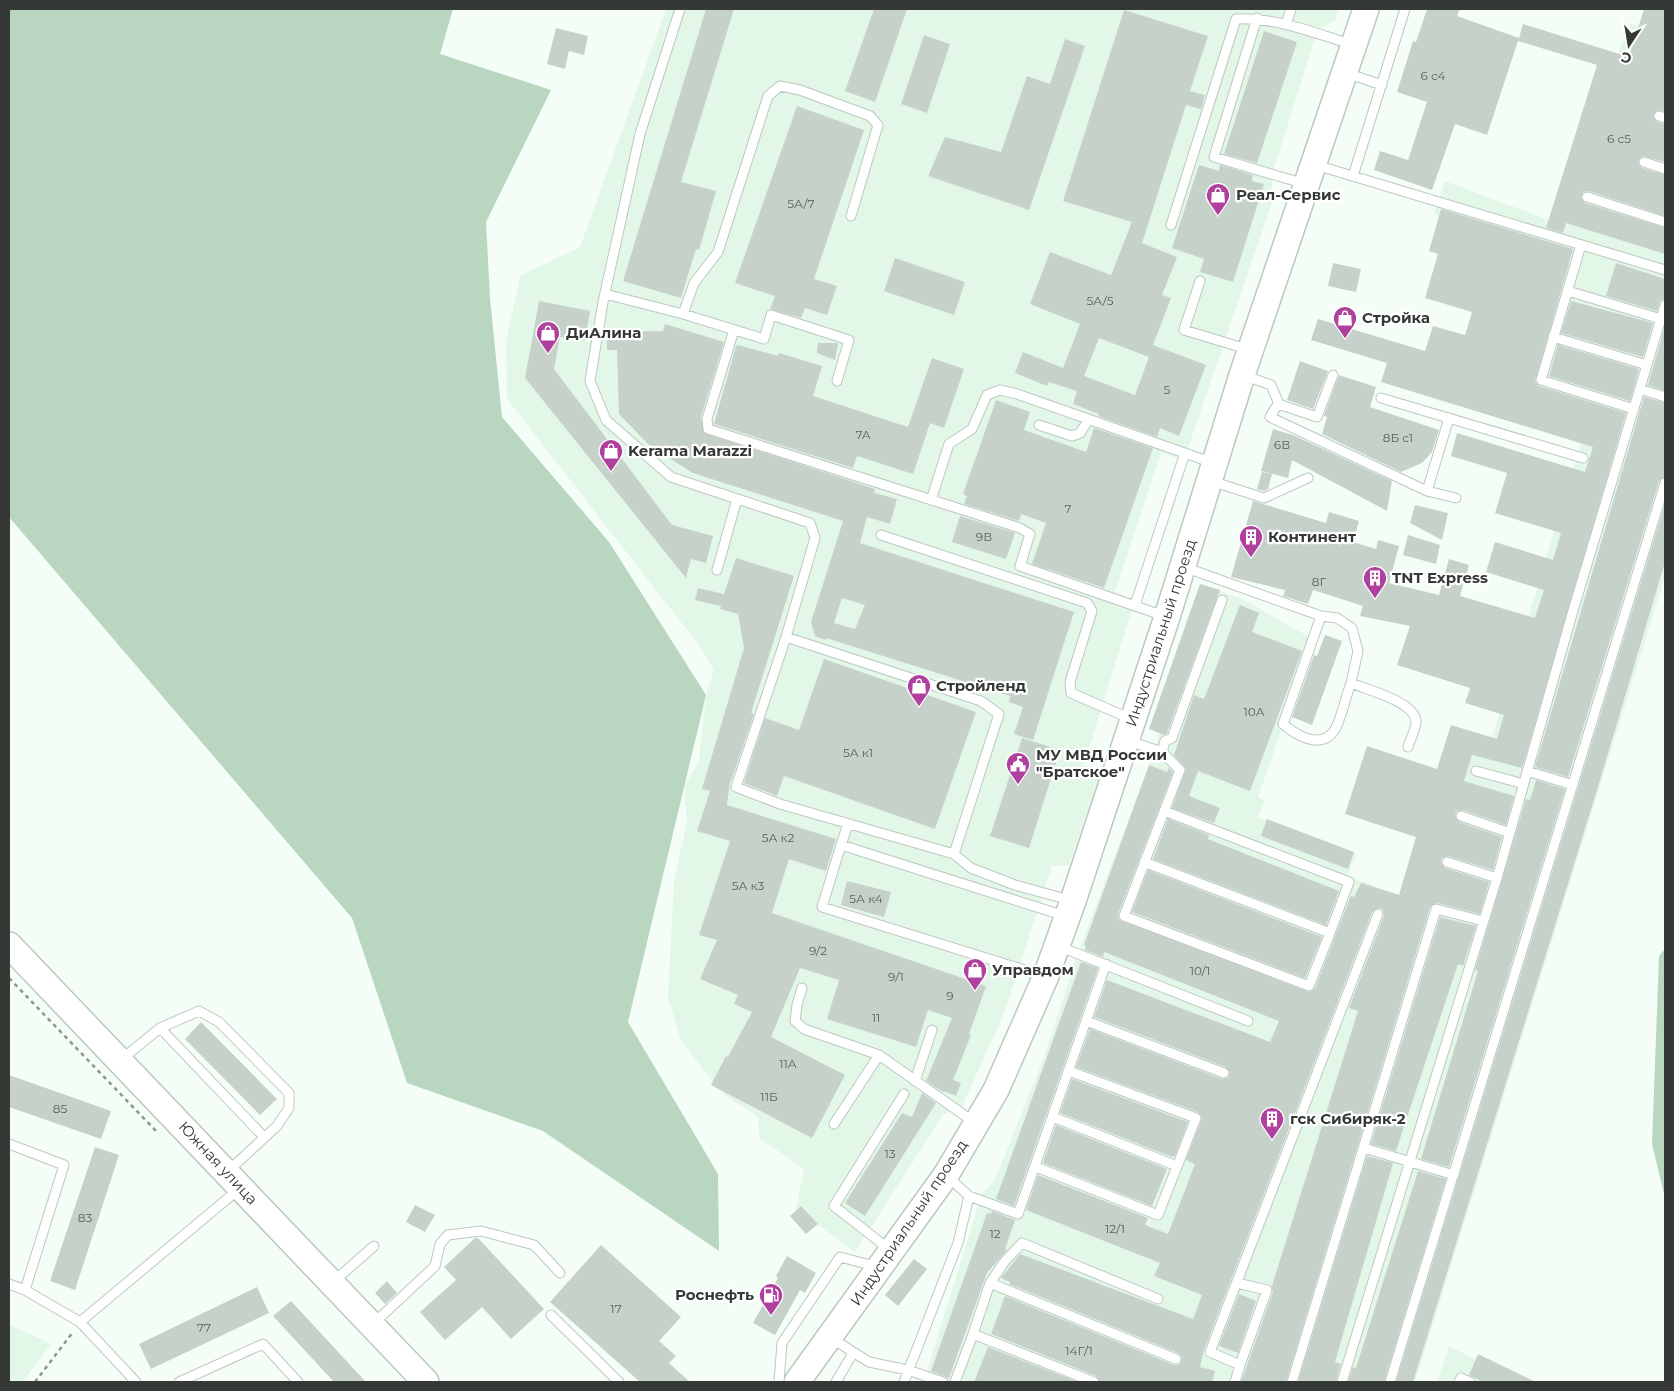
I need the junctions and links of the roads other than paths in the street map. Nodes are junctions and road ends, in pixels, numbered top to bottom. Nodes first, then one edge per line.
1 (680, 9) edge
2 (1290, 9) edge
3 (1366, 9) edge
4 (1405, 9) edge
5 (1257, 18) junction
6 (1286, 24) junction
7 (1354, 45) junction
8 (1345, 72) junction
9 (1382, 84) junction
10 (1644, 162) dead end
11 (1665, 169) edge
12 (1311, 175) junction
13 (1353, 176) junction
14 (1587, 197) dead end
15 (851, 216) dead end
16 (1665, 222) edge
17 (1171, 225) dead end
18 (1581, 245) junction
19 (1665, 270) edge
20 (1200, 281) dead end
21 (1568, 291) junction
22 (605, 294) junction
23 (1665, 304) edge
24 (683, 314) junction
25 (1661, 319) junction
26 (734, 330) junction
27 (1554, 337) junction
28 (1250, 350) junction
29 (1647, 365) junction
30 (1242, 375) junction
31 (1333, 375) dead end
32 (837, 381) dead end
33 (1640, 389) junction
34 (1665, 397) edge
35 (1381, 398) dead end
36 (1279, 404) junction
37 (1634, 409) junction
38 (1449, 418) junction
39 (1089, 419) junction
40 (1039, 424) dead end
41 (1184, 453) junction
42 (1583, 458) dead end
43 (1211, 472) junction
44 (1308, 478) dead end
45 (1665, 484) edge
46 (1427, 491) junction
47 (1456, 498) dead end
48 (737, 499) junction
49 (931, 500) junction
50 (881, 534) dead end
51 (1183, 567) junction
52 (717, 570) dead end
53 (1222, 600) dead end
54 (1135, 605) junction
55 (1321, 616) junction
56 (1167, 617) junction
57 (786, 637) junction
58 (1351, 683) junction
59 (1130, 730) junction
60 (1408, 747) dead end
61 (1162, 752) junction
62 (1476, 771) dead end
63 (1527, 771) junction
64 (1524, 784) junction
65 (1573, 785) junction
66 (1164, 811) junction
67 (1460, 816) dead end
68 (848, 824) junction
69 (1510, 833) junction
70 (841, 845) junction
71 (954, 854) junction
72 (1144, 862) junction
73 (1447, 862) dead end
74 (971, 868) junction
75 (1497, 878) junction
76 (985, 889) junction
77 (1070, 909) junction
78 (1378, 914) dead end
79 (1484, 921) junction
80 (1330, 933) junction
81 (9, 945) edge
82 (1057, 946) junction
83 (1106, 964) junction
84 (1046, 976) junction
85 (802, 988) dead end
86 (1086, 1021) junction
87 (1248, 1021) dead end
88 (160, 1028) junction
89 (932, 1030) dead end
90 (879, 1055) junction
91 (120, 1060) junction
92 (1069, 1071) junction
93 (1224, 1073) dead end
94 (915, 1081) junction
95 (904, 1094) dead end
96 (1053, 1117) junction
97 (834, 1124) dead end
98 (976, 1124) junction
99 (264, 1137) junction
100 (9, 1144) edge
101 (1364, 1148) junction
102 (1409, 1162) junction
103 (1177, 1166) junction
104 (1036, 1167) junction
105 (946, 1175) junction
106 (1454, 1175) junction
107 (234, 1180) junction
108 (969, 1196) junction
109 (374, 1246) dead end
110 (886, 1259) junction
111 (560, 1272) dead end
112 (990, 1283) junction
113 (1237, 1283) junction
114 (9, 1284) edge
115 (331, 1284) junction
116 (25, 1290) junction
117 (1158, 1299) dead end
118 (551, 1315) dead end
119 (80, 1322) junction
120 (371, 1326) junction
121 (973, 1334) junction
122 (823, 1346) junction
123 (853, 1353) junction
124 (1176, 1359) dead end
125 (1240, 1365) junction
126 (908, 1370) junction
127 (136, 1382) edge
128 (179, 1382) edge
129 (298, 1382) edge
130 (426, 1382) edge
131 (619, 1382) edge
132 (779, 1382) edge
133 (797, 1382) edge
134 (836, 1382) edge
135 (904, 1382) edge
136 (943, 1382) edge
137 (955, 1382) edge
138 (1094, 1382) edge
139 (1234, 1382) edge
140 (1292, 1382) edge
141 (1342, 1382) edge
142 (1390, 1382) edge
143 (1459, 1382) edge
144 (1470, 1382) edge

1 - 22 lane
2 - 6 lane
3 - 7 street, Индустриальный проезд
4 - 9 lane
5 - 6 lane
5 - 12 lane
5 - 17 lane
6 - 7 lane
7 - 8 street, Индустриальный проезд
8 - 9 lane
8 - 12 street, Индустриальный проезд
9 - 13 lane
10 - 11 lane
12 - 13 lane
12 - 28 street, Индустриальный проезд
13 - 18 lane
14 - 16 lane
15 - 24 lane
18 - 19 lane
18 - 21 lane
20 - 28 lane
21 - 25 lane
21 - 27 lane
22 - 24 lane
22 - 48 lane
23 - 25 lane
24 - 26 lane
25 - 29 lane
26 - 32 lane
26 - 49 lane
27 - 29 lane
27 - 37 lane
28 - 30 street, Индустриальный проезд
29 - 33 lane
30 - 36 lane
30 - 43 street, Индустриальный проезд
31 - 36 lane
33 - 34 lane
33 - 37 lane
35 - 38 lane
36 - 46 lane
37 - 63 lane
38 - 42 lane
38 - 46 lane
39 - 40 lane
39 - 41 lane
39 - 49 lane
41 - 43 lane
41 - 54 lane
43 - 44 lane
43 - 51 street, Индустриальный проезд
45 - 65 lane
46 - 47 lane
48 - 52 lane
48 - 57 lane
49 - 54 lane
50 - 59 lane
51 - 55 lane
51 - 56 street, Индустриальный проезд
53 - 61 lane
54 - 56 lane
55 - 58 lane
55 - 58 lane
56 - 59 street, Индустриальный проезд
57 - 68 lane
57 - 71 lane
58 - 60 lane
59 - 61 lane
59 - 77 street, Индустриальный проезд
61 - 66 lane
62 - 64 lane
63 - 64 lane
63 - 65 lane
64 - 69 lane
65 - 106 lane
66 - 72 lane
66 - 80 lane
67 - 69 lane
68 - 70 lane
68 - 71 lane
69 - 75 lane
70 - 76 lane
70 - 84 lane
71 - 74 lane
72 - 80 lane
72 - 80 lane
73 - 75 lane
74 - 76 lane
74 - 77 lane
75 - 79 lane
76 - 77 lane
77 - 82 street, Индустриальный проезд
78 - 113 lane
79 - 101 lane
79 - 102 lane
81 - 91 street, Южная улица
82 - 83 lane
82 - 84 street, Индустриальный проезд
83 - 86 lane
83 - 87 lane
84 - 98 street, Индустриальный проезд
85 - 90 lane
86 - 92 lane
86 - 93 lane
88 - 91 lane
88 - 99 lane
88 - 99 lane
89 - 94 lane
90 - 94 lane
90 - 97 lane
91 - 107 street, Южная улица
92 - 96 lane
92 - 103 lane
94 - 98 lane
95 - 110 lane
96 - 103 lane
96 - 104 lane
98 - 105 street, Индустриальный проезд
99 - 107 lane
100 - 116 lane
101 - 102 lane
101 - 140 lane
102 - 106 lane
102 - 141 lane
103 - 104 lane
104 - 108 lane
105 - 108 lane
105 - 110 street, Индустриальный проезд
106 - 142 lane
107 - 115 street, Южная улица
107 - 119 lane
108 - 126 lane
109 - 115 lane
110 - 122 street, Индустриальный проезд
110 - 132 lane
111 - 120 lane
112 - 117 lane
112 - 121 lane
112 - 124 lane
113 - 125 lane
113 - 125 lane
114 - 116 lane
115 - 120 street, Южная улица
116 - 119 lane
118 - 131 lane
119 - 127 lane
120 - 130 street, Южная улица
121 - 137 lane
121 - 138 lane
122 - 123 lane
122 - 132 street
122 - 133 street, Индустриальный проезд
123 - 126 lane
123 - 134 lane
125 - 139 lane
126 - 135 lane
126 - 136 lane
128 - 129 lane
143 - 144 lane

